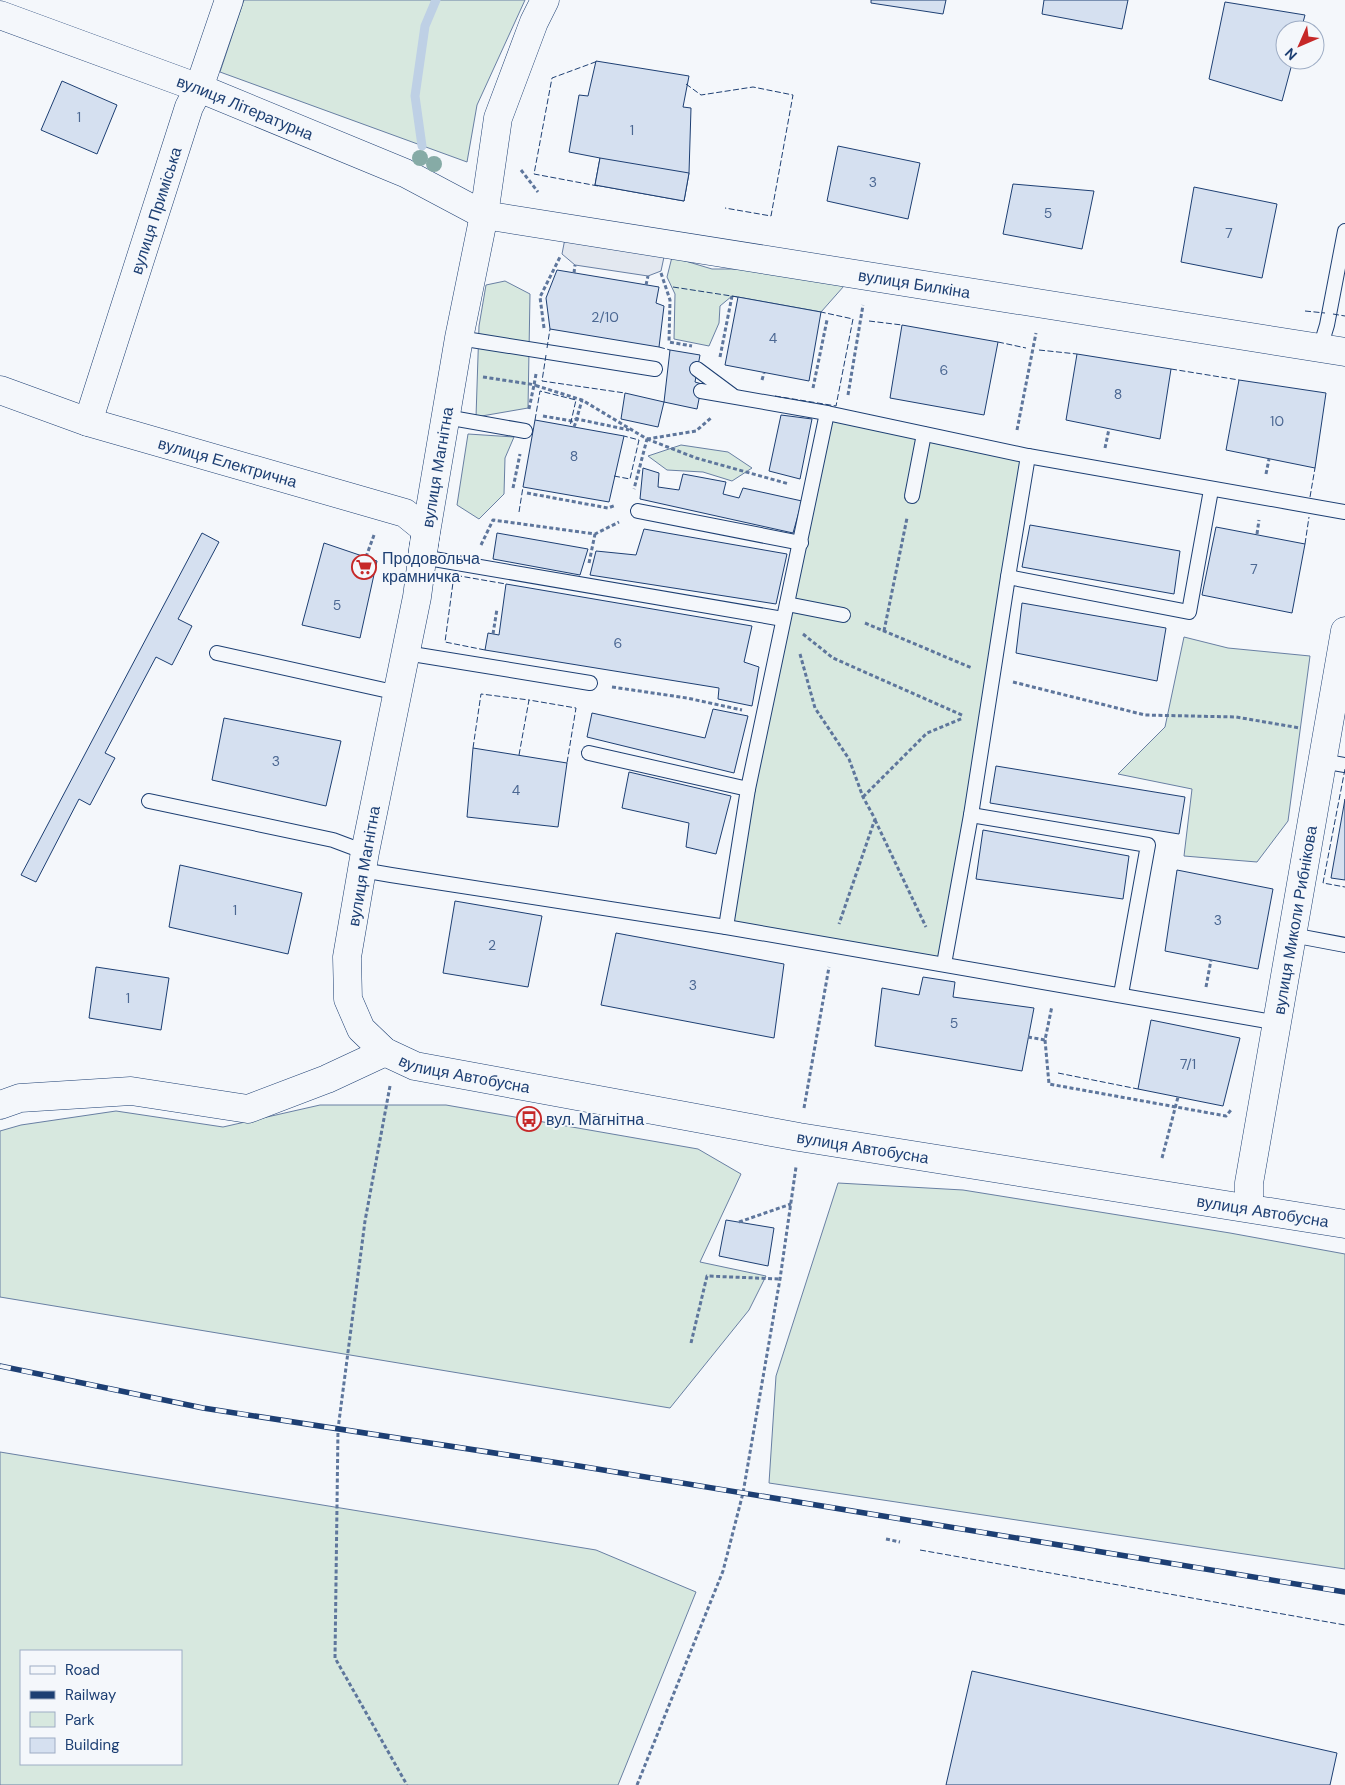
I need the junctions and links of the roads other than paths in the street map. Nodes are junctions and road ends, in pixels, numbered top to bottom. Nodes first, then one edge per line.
1 (229, 0) edge
2 (545, 0) edge
3 (0, 15) edge
4 (199, 88) junction
5 (484, 215) junction
6 (1345, 231) edge
7 (459, 338) junction
8 (1333, 350) edge
9 (655, 369) dead end
10 (697, 369) dead end
11 (0, 390) edge
12 (701, 391) dead end
13 (734, 397) junction
14 (827, 412) junction
15 (446, 417) junction
16 (88, 422) junction
17 (525, 431) road end
18 (924, 434) junction
19 (1028, 456) junction
20 (1211, 490) junction
21 (912, 496) road end
22 (638, 511) dead end
23 (1345, 512) edge
24 (426, 530) junction
25 (800, 543) junction
26 (422, 557) junction
27 (1008, 577) junction
28 (786, 604) junction
29 (843, 614) road end
30 (783, 618) junction
31 (1345, 632) edge
32 (217, 653) dead end
33 (406, 653) junction
34 (590, 683) road end
35 (398, 693) junction
36 (589, 753) dead end
37 (1333, 763) edge
38 (748, 789) junction
39 (149, 802) dead end
40 (971, 814) junction
41 (364, 861) junction
42 (726, 927) junction
43 (1292, 935) junction
44 (1345, 945) edge
45 (944, 964) junction
46 (1120, 994) junction
47 (1279, 1023) junction
48 (361, 1028) joint
49 (388, 1064) junction
50 (0, 1105) edge
51 (1249, 1208) junction
52 (1345, 1224) edge

1 - 4 street, вулиця Приміська
2 - 5 street, вулиця Магнітна
3 - 4 street, вулиця Літературна
4 - 5 street, вулиця Літературна
4 - 16 street, вулиця Приміська
5 - 7 street, вулиця Магнітна
5 - 8 street, вулиця Билкіна
6 - 8 lane
7 - 9 lane
7 - 15 street, вулиця Магнітна
10 - 13 lane
11 - 16 street, вулиця Електрична
12 - 13 lane
13 - 14 lane
14 - 18 lane
14 - 25 lane
15 - 17 lane
15 - 24 street, вулиця Магнітна
16 - 24 street, вулиця Електрична
18 - 19 lane
18 - 21 lane
19 - 20 lane
19 - 27 lane
20 - 23 lane
20 - 27 lane
22 - 25 lane
24 - 26 street, вулиця Магнітна
25 - 28 lane
26 - 30 lane
26 - 33 street, вулиця Магнітна
27 - 40 lane
28 - 29 lane
28 - 30 lane
30 - 38 lane
31 - 37 street, вулиця Миколи Рибнікова
32 - 35 lane
33 - 34 lane
33 - 35 street, вулиця Магнітна
35 - 41 street, вулиця Магнітна
36 - 38 lane
37 - 43 street, вулиця Миколи Рибнікова
38 - 42 lane
39 - 41 lane
40 - 45 lane
40 - 46 lane
41 - 42 lane
41 - 48 street, вулиця Магнітна
42 - 45 lane
43 - 44 lane
43 - 47 street, вулиця Миколи Рибнікова
45 - 46 lane
46 - 47 lane
47 - 51 street, вулиця Миколи Рибнікова
48 - 49 street, вулиця Автобусна
49 - 50 street, вулиця Автобусна
49 - 51 street, вулиця Автобусна
51 - 52 street, вулиця Автобусна

